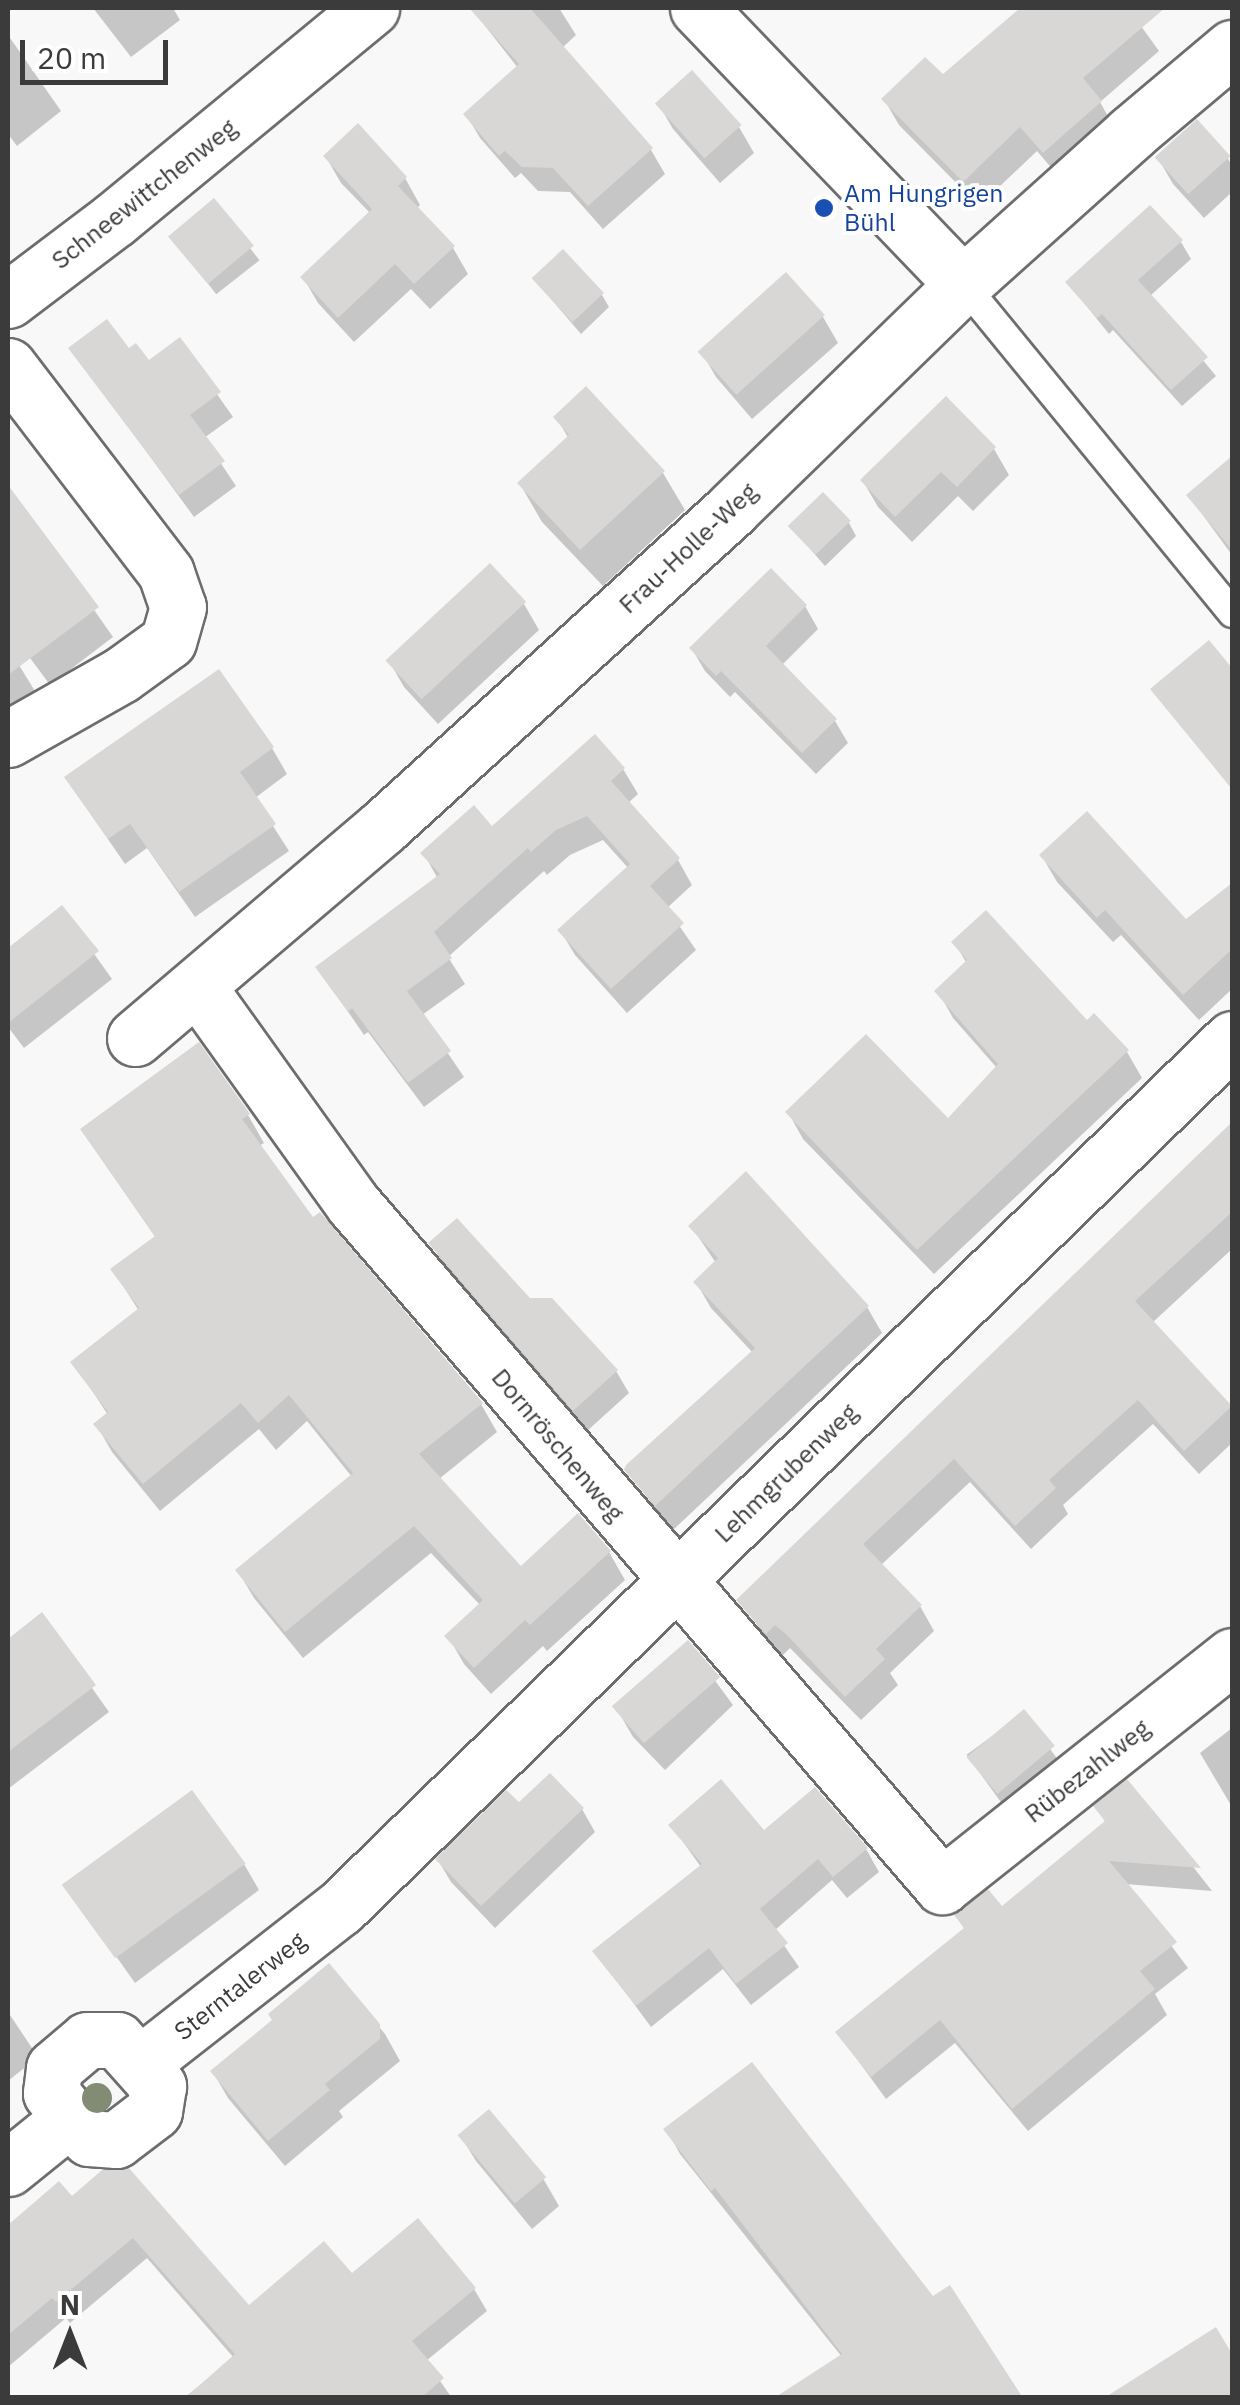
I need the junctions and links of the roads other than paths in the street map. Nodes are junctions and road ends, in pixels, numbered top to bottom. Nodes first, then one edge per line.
1 (370, 8) edge
2 (698, 8) edge
3 (1232, 48) edge
4 (963, 284) junction
5 (8, 300) edge
6 (8, 366) edge
7 (1232, 613) edge
8 (8, 739) edge
9 (197, 986) junction
10 (135, 1038) dead end
11 (1232, 1038) edge
12 (674, 1582) junction
13 (1232, 1656) edge
14 (942, 1886) joint
15 (340, 1908) joint
16 (8, 2168) edge

1 - 5 street, Schneewittchenweg
2 - 4 street
3 - 4 street, Frau-Holle-Weg
4 - 7 lane
4 - 9 street, Frau-Holle-Weg
6 - 8 street
9 - 10 street, Frau-Holle-Weg
9 - 12 street, Dornröschenweg
11 - 12 street, Lehmgrubenweg
12 - 14 street, Dornröschenweg
12 - 15 street, Lehmgrubenweg
13 - 14 street, Rübezahlweg
15 - 16 street, Sterntalerweg

